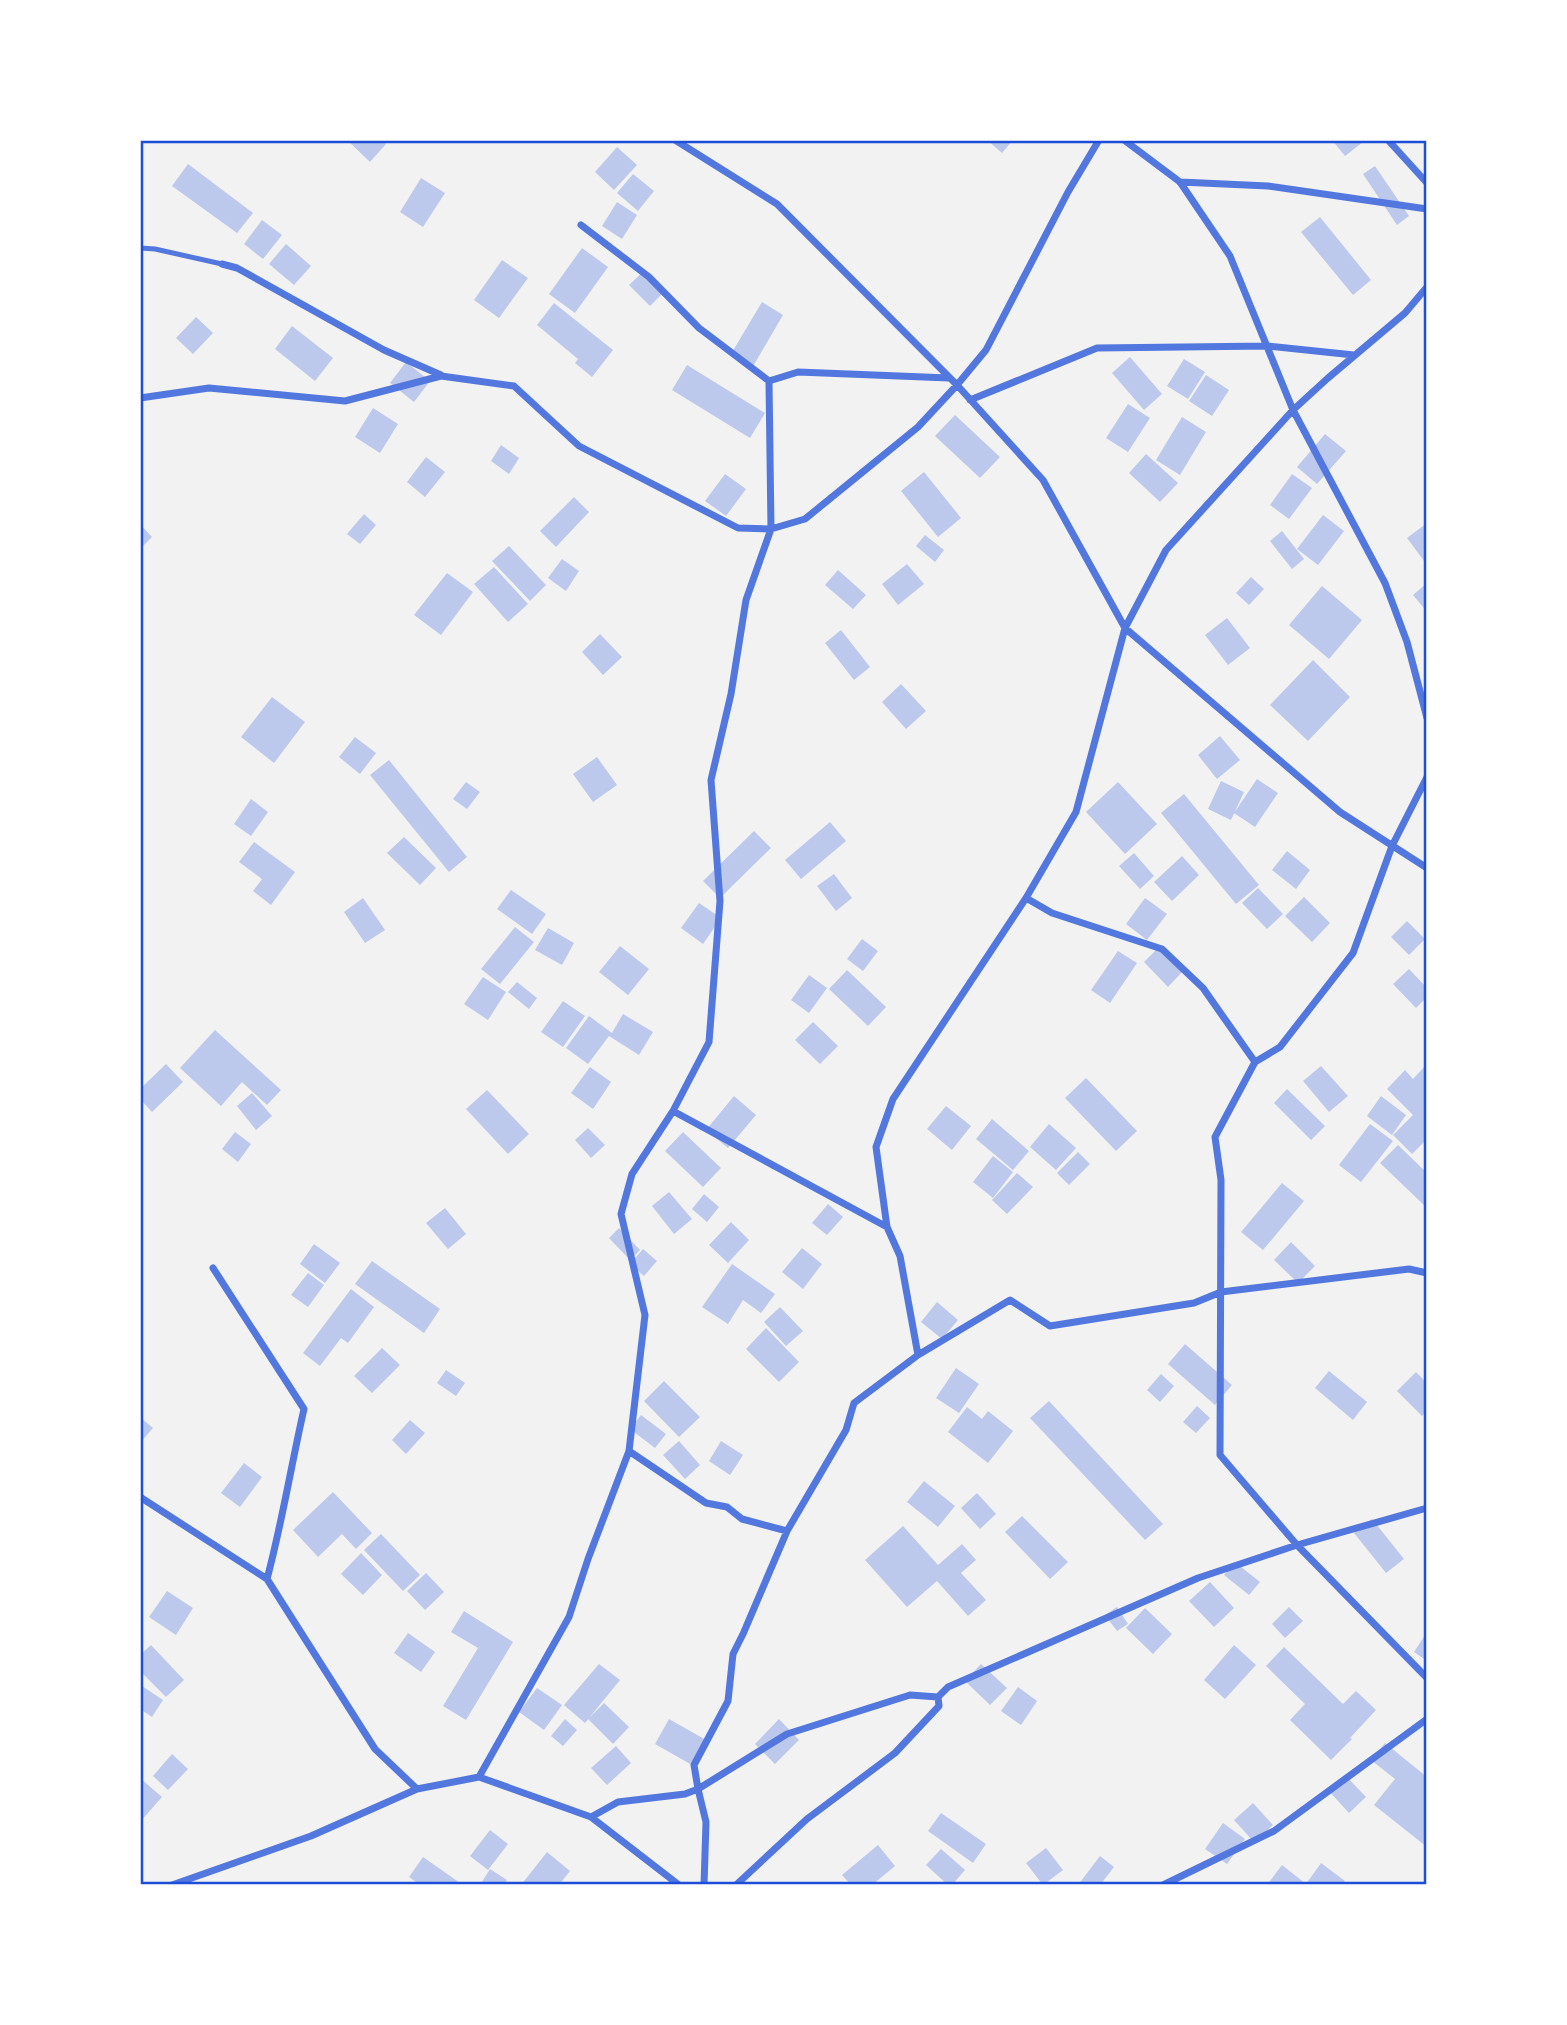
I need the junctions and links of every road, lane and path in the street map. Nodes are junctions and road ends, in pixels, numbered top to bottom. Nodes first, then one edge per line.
1 (674, 140) edge
2 (1098, 140) edge
3 (1124, 140) edge
4 (1388, 140) edge
5 (1180, 182) junction
6 (1427, 183) edge
7 (1427, 209) edge
8 (581, 225) dead end
9 (140, 248) edge
10 (222, 264) joint
11 (1427, 287) edge
12 (1268, 346) junction
13 (1354, 355) junction
14 (441, 376) junction
15 (950, 378) junction
16 (769, 381) junction
17 (957, 385) junction
18 (140, 398) edge
19 (970, 400) junction
20 (1293, 410) junction
21 (771, 529) junction
22 (1125, 628) junction
23 (1427, 718) edge
24 (1427, 777) edge
25 (1392, 846) junction
26 (1427, 869) edge
27 (1026, 898) junction
28 (1255, 1062) junction
29 (673, 1111) junction
30 (887, 1227) junction
31 (213, 1268) dead end
32 (1427, 1273) edge
33 (1221, 1292) junction
34 (918, 1355) junction
35 (629, 1451) junction
36 (140, 1497) edge
37 (1427, 1508) edge
38 (787, 1531) junction
39 (1297, 1545) junction
40 (267, 1579) junction
41 (1427, 1678) edge
42 (938, 1697) junction
43 (1427, 1718) edge
44 (479, 1777) junction
45 (417, 1789) junction
46 (698, 1789) junction
47 (591, 1817) junction
48 (172, 1885) edge
49 (679, 1885) edge
50 (704, 1885) edge
51 (736, 1885) edge
52 (1163, 1885) edge

1 - 15 street
2 - 17 street
3 - 5 street
4 - 6 street
5 - 7 street
5 - 12 street
8 - 16 street
9 - 10 lane
10 - 14 street
11 - 13 street
12 - 13 street
12 - 19 street
12 - 20 street
13 - 20 street
14 - 18 street
14 - 21 street
15 - 16 street
15 - 17 street
16 - 21 street
17 - 19 street
17 - 21 street
19 - 22 street
20 - 22 street
20 - 23 street
21 - 29 street
22 - 25 street
22 - 27 street
24 - 25 street
25 - 26 street
25 - 28 street
27 - 28 street
27 - 30 street
28 - 33 street
29 - 30 street
29 - 35 street
30 - 34 street
31 - 40 street
32 - 33 street
33 - 34 street
33 - 39 street
34 - 38 street
35 - 38 street
35 - 44 street
36 - 40 street
37 - 39 street
38 - 46 street
39 - 41 street
39 - 42 street
40 - 45 street
42 - 46 street
42 - 51 street
43 - 52 street
44 - 45 street
44 - 47 street
45 - 48 street
46 - 47 street
46 - 50 street
47 - 49 street

